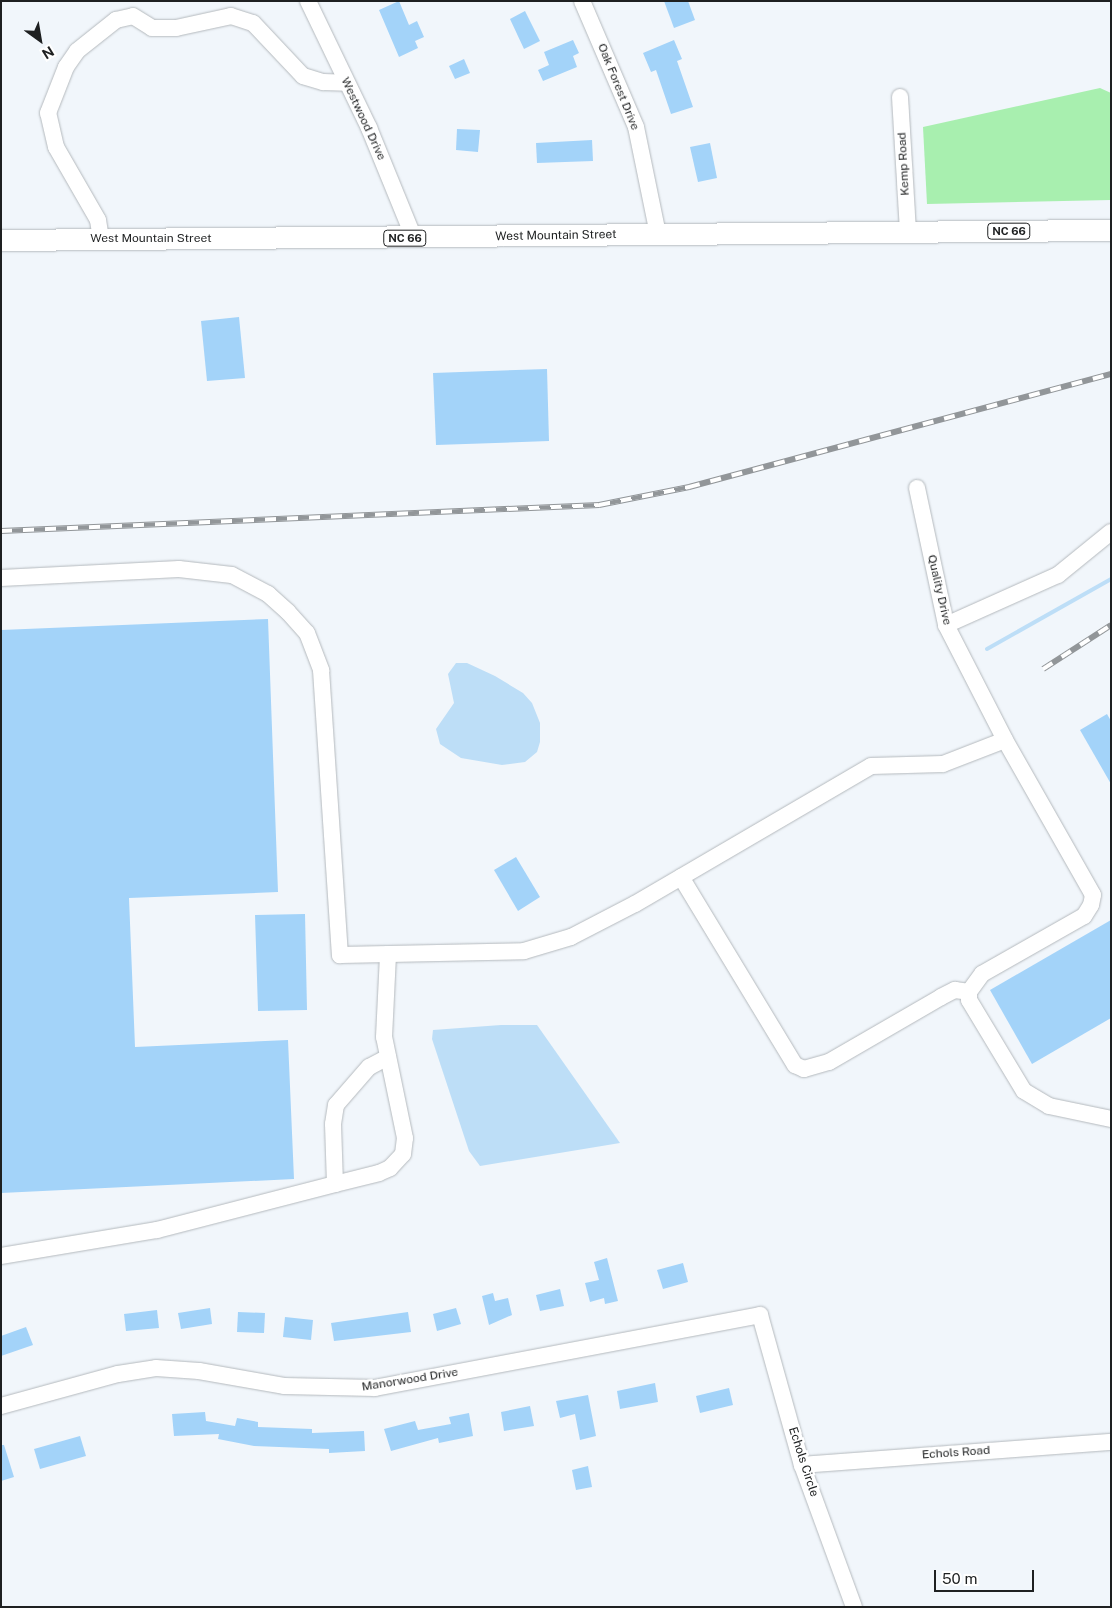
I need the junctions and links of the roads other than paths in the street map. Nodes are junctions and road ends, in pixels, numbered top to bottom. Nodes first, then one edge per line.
1 (308, 1) edge
2 (582, 1) edge
3 (346, 83) junction
4 (900, 97) dead end
5 (1111, 230) edge
6 (908, 232) junction
7 (658, 234) junction
8 (414, 238) junction
9 (101, 239) junction
10 (1, 240) edge
11 (917, 488) dead end
12 (1111, 532) edge
13 (1, 578) edge
14 (946, 625) junction
15 (1005, 740) junction
16 (682, 877) junction
17 (388, 954) junction
18 (969, 992) junction
19 (388, 1058) junction
20 (1111, 1119) edge
21 (335, 1184) junction
22 (1, 1256) edge
23 (760, 1315) joint
24 (1, 1406) edge
25 (1111, 1442) edge
26 (802, 1465) junction
27 (854, 1607) edge

1 - 3 street, Westwood Drive
2 - 7 street, Oak Forest Drive
3 - 8 street, Westwood Drive
3 - 9 street
4 - 6 street, Kemp Road
5 - 6 main road, West Mountain Street / NC 66
6 - 7 main road, West Mountain Street / NC 66
7 - 8 main road, West Mountain Street / NC 66
8 - 9 main road, West Mountain Street / NC 66
9 - 10 main road, West Mountain Street / NC 66
11 - 14 street, Quality Drive
12 - 14 street
13 - 17 street
14 - 15 street, Quality Drive
15 - 16 street
15 - 18 street, Quality Drive
16 - 17 street
16 - 18 street
17 - 19 street
18 - 20 street
19 - 21 street
19 - 21 street
21 - 22 street
23 - 24 street, Manorwood Drive
23 - 26 street, Echols Circle
25 - 26 street, Echols Road
26 - 27 street, Echols Circle

